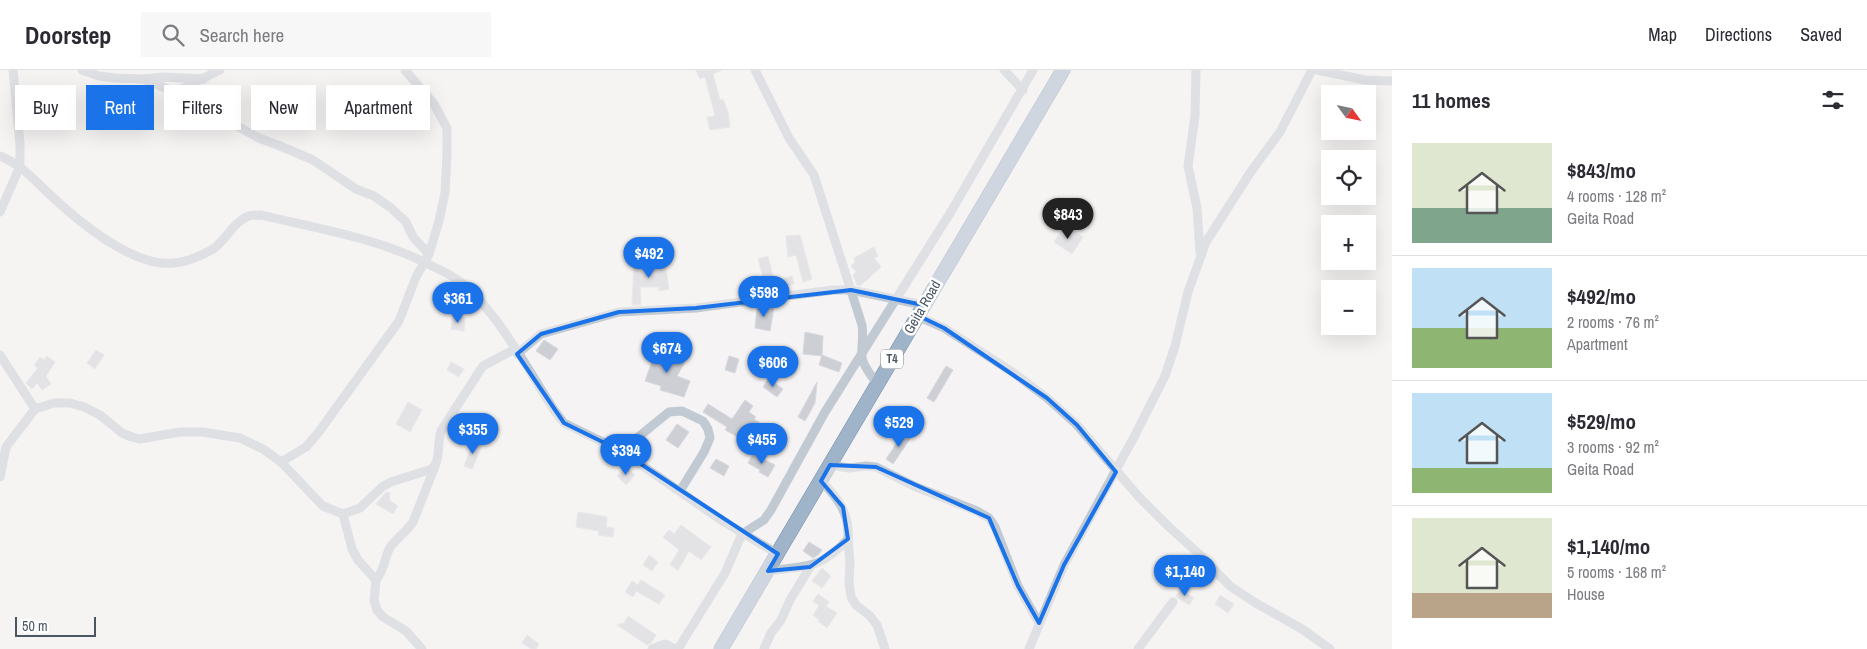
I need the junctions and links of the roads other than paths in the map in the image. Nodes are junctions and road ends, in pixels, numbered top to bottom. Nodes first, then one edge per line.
1 (13, 70) edge
2 (82, 70) edge
3 (220, 70) edge
4 (405, 70) edge
5 (755, 70) edge
6 (1004, 70) edge
7 (1033, 70) edge
8 (1063, 70) edge
9 (1196, 70) edge
10 (1312, 70) edge
11 (1317, 70) edge
12 (144, 79) junction
13 (204, 79) junction
14 (1392, 81) edge
15 (191, 85) edge
16 (164, 87) edge
17 (1023, 90) junction
18 (241, 128) edge
19 (0, 156) edge
20 (20, 166) junction
21 (0, 212) edge
22 (1201, 254) junction
23 (427, 258) junction
24 (851, 290) junction
25 (894, 300) junction
26 (920, 310) junction
27 (516, 352) junction
28 (0, 355) edge
29 (862, 355) junction
30 (878, 384) junction
31 (34, 409) junction
32 (3, 450) edge
33 (621, 451) junction
34 (280, 462) junction
35 (830, 465) junction
36 (435, 466) junction
37 (1116, 472) junction
38 (0, 477) edge
39 (822, 481) junction
40 (680, 491) junction
41 (343, 514) junction
42 (742, 534) junction
43 (848, 539) junction
44 (778, 554) junction
45 (810, 567) junction
46 (768, 571) junction
47 (376, 580) junction
48 (1173, 602) dead end
49 (1039, 623) junction
50 (422, 649) edge
51 (652, 649) edge
52 (677, 649) edge
53 (721, 649) edge
54 (764, 649) edge
55 (885, 649) edge
56 (1029, 649) edge
57 (1138, 649) edge
58 (1330, 649) edge

1 - 20 street
2 - 12 street
3 - 13 street
4 - 23 street
5 - 24 street
6 - 17 street
7 - 17 street
8 - 26 highway, Geita Road / T4
9 - 22 street
10 - 22 street
11 - 14 street
12 - 13 street
12 - 16 street
13 - 15 street
17 - 25 street
18 - 23 street
19 - 20 street
20 - 21 street
20 - 23 street
22 - 37 street
23 - 27 street
23 - 34 street
24 - 25 street
24 - 27 street
24 - 29 street
25 - 26 street
25 - 29 street
26 - 30 highway, Geita Road / T4
26 - 37 street
27 - 33 street
27 - 36 street
28 - 31 street
29 - 30 street
29 - 42 street
30 - 35 highway, Geita Road / T4
31 - 32 street
31 - 34 street
32 - 38 street
33 - 40 street
33 - 40 street
34 - 41 street
35 - 39 highway, Geita Road / T4
35 - 49 street
36 - 41 street
36 - 47 street
37 - 49 street
37 - 58 street
39 - 43 street
39 - 44 highway, Geita Road / T4
40 - 42 street
41 - 47 street
42 - 44 street
42 - 52 street
43 - 45 street
43 - 55 street
44 - 46 highway, Geita Road / T4
45 - 46 street
45 - 54 street
46 - 53 highway, Geita Road / T4
47 - 50 street
48 - 57 street
49 - 56 street
51 - 52 street

